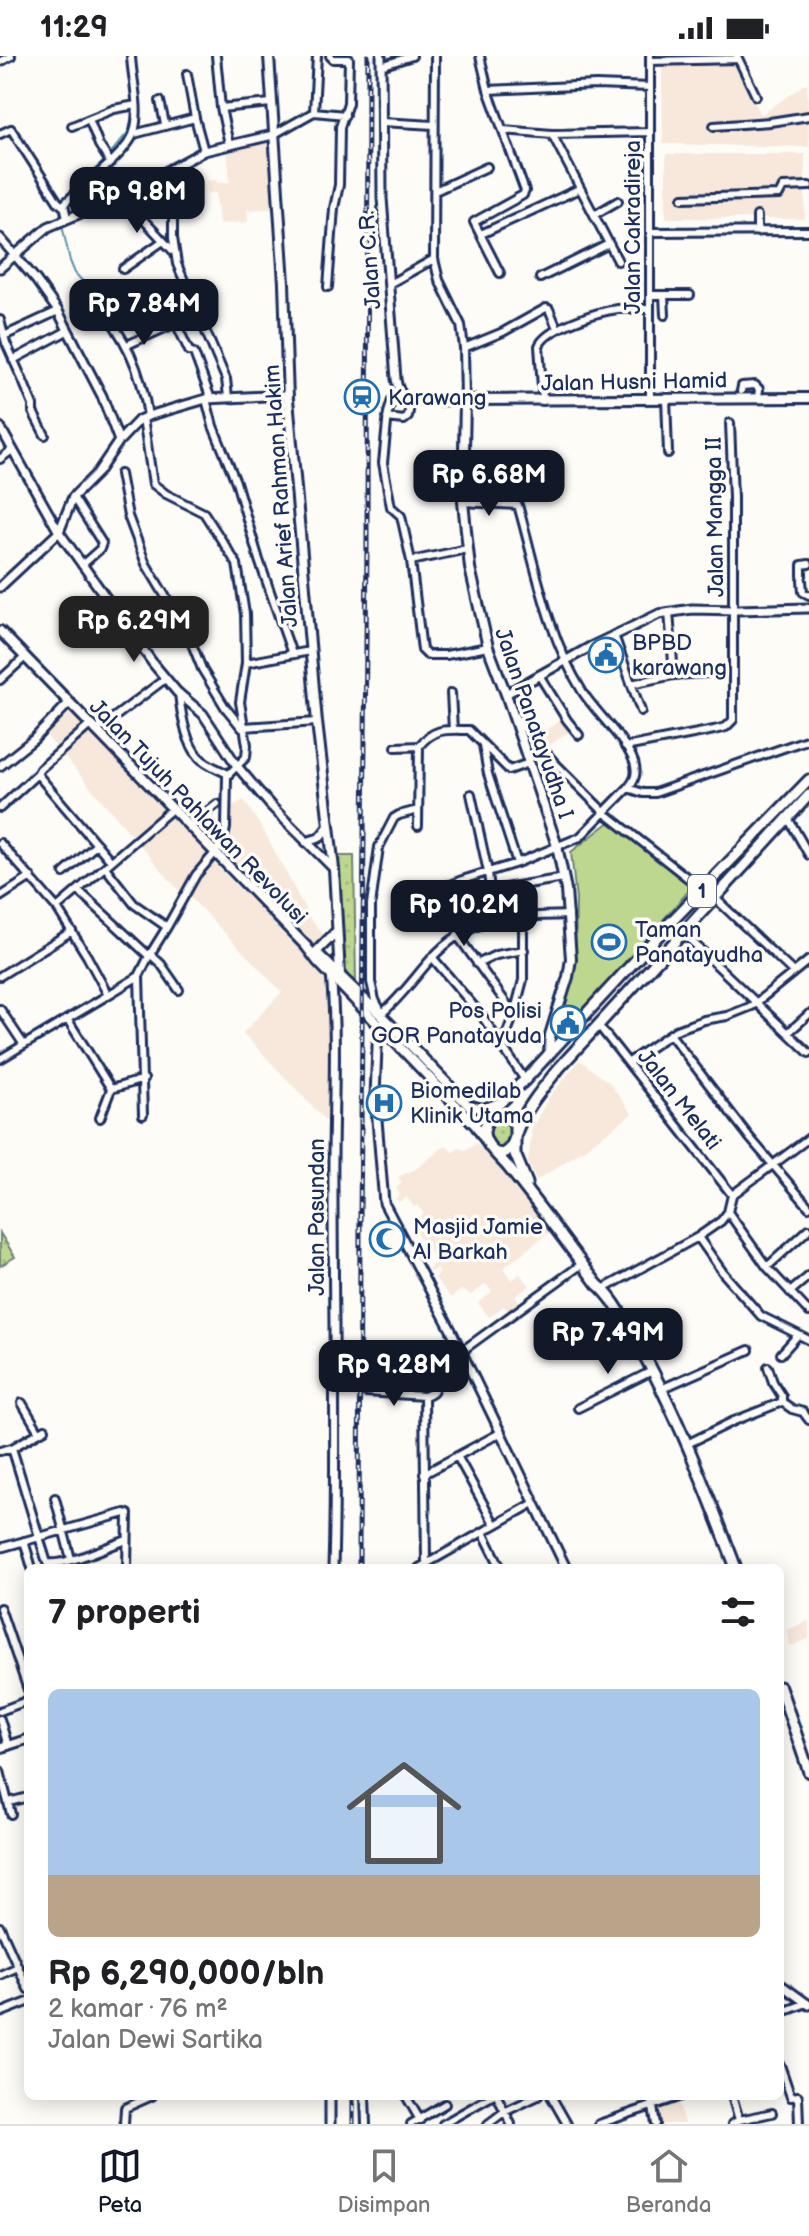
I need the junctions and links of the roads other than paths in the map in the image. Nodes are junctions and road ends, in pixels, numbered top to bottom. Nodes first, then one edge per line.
1 (11, 56) edge
2 (131, 56) edge
3 (216, 56) edge
4 (269, 56) edge
5 (317, 56) edge
6 (330, 56) edge
7 (381, 56) edge
8 (412, 56) edge
9 (435, 56) edge
10 (480, 56) edge
11 (738, 57) edge
12 (349, 58) edge
13 (650, 58) edge
14 (690, 58) edge
15 (0, 62) edge
16 (381, 66) junction
17 (187, 74) dead end
18 (650, 87) junction
19 (488, 90) junction
20 (756, 96) dead end
21 (160, 101) dead end
22 (271, 103) junction
23 (133, 106) junction
24 (221, 108) junction
25 (314, 112) junction
26 (345, 115) junction
27 (809, 116) edge
28 (195, 118) junction
29 (89, 119) junction
30 (381, 122) junction
31 (165, 124) junction
32 (434, 125) junction
33 (72, 126) dead end
34 (714, 126) dead end
35 (503, 130) junction
36 (650, 132) junction
37 (0, 134) edge
38 (134, 134) junction
39 (552, 134) junction
40 (273, 135) junction
41 (229, 144) junction
42 (204, 151) junction
43 (108, 159) junction
44 (178, 166) junction
45 (487, 167) dead end
46 (160, 176) junction
47 (173, 177) junction
48 (809, 186) edge
49 (579, 189) junction
50 (435, 191) junction
51 (121, 196) junction
52 (683, 198) dead end
53 (618, 201) dead end
54 (61, 205) junction
55 (594, 215) junction
56 (757, 216) dead end
57 (62, 221) junction
58 (809, 231) edge
59 (651, 232) junction
60 (757, 232) junction
61 (481, 234) junction
62 (0, 238) edge
63 (163, 241) junction
64 (609, 244) junction
65 (175, 253) junction
66 (13, 255) junction
67 (434, 259) junction
68 (618, 261) dead end
69 (0, 268) edge
70 (123, 269) dead end
71 (500, 273) dead end
72 (540, 278) dead end
73 (389, 284) junction
74 (328, 287) dead end
75 (650, 295) junction
76 (664, 295) junction
77 (690, 295) dead end
78 (95, 299) dead end
79 (650, 309) junction
80 (58, 311) junction
81 (665, 315) dead end
82 (0, 320) edge
83 (557, 328) junction
84 (67, 331) junction
85 (4, 336) junction
86 (127, 345) junction
87 (464, 348) junction
88 (13, 360) junction
89 (741, 391) dead end
90 (401, 393) junction
91 (288, 395) junction
92 (807, 396) edge
93 (228, 397) junction
94 (758, 397) junction
95 (666, 398) junction
96 (208, 399) junction
97 (411, 399) junction
98 (650, 399) junction
99 (465, 400) junction
100 (543, 401) junction
101 (145, 417) junction
102 (387, 418) junction
103 (730, 423) dead end
104 (0, 427) edge
105 (45, 435) dead end
106 (119, 441) junction
107 (12, 450) junction
108 (668, 453) dead end
109 (0, 459) edge
110 (120, 474) dead end
111 (73, 497) junction
112 (463, 502) junction
113 (59, 532) junction
114 (467, 549) junction
115 (411, 561) junction
116 (809, 564) edge
117 (82, 565) junction
118 (0, 587) edge
119 (809, 595) edge
120 (168, 599) junction
121 (809, 608) edge
122 (733, 610) junction
123 (669, 612) junction
124 (129, 630) junction
125 (0, 631) edge
126 (614, 635) junction
127 (488, 647) junction
128 (310, 651) junction
129 (292, 654) junction
130 (24, 658) junction
131 (565, 661) junction
132 (246, 663) junction
133 (707, 673) dead end
134 (539, 675) junction
135 (674, 675) junction
136 (165, 679) junction
137 (0, 680) edge
138 (631, 684) junction
139 (179, 693) junction
140 (451, 693) dead end
141 (506, 694) junction
142 (68, 704) junction
143 (641, 711) dead end
144 (514, 716) junction
145 (317, 722) junction
146 (93, 728) junction
147 (244, 728) junction
148 (453, 730) junction
149 (579, 735) dead end
150 (809, 739) edge
151 (483, 745) junction
152 (419, 746) junction
153 (396, 747) dead end
154 (625, 747) junction
155 (235, 763) junction
156 (529, 763) junction
157 (0, 766) edge
158 (37, 774) junction
159 (228, 774) junction
160 (809, 780) edge
161 (628, 788) junction
162 (471, 794) dead end
163 (809, 795) edge
164 (217, 804) dead end
165 (0, 808) edge
166 (172, 809) junction
167 (418, 810) junction
168 (605, 813) junction
169 (788, 818) junction
170 (189, 826) junction
171 (418, 826) dead end
172 (328, 827) junction
173 (306, 842) junction
174 (0, 843) edge
175 (97, 844) junction
176 (557, 846) junction
177 (742, 849) junction
178 (212, 850) junction
179 (809, 855) edge
180 (752, 859) junction
181 (111, 861) junction
182 (517, 863) junction
183 (105, 867) junction
184 (334, 869) junction
185 (488, 872) junction
186 (64, 873) dead end
187 (31, 877) junction
188 (564, 878) junction
189 (491, 890) junction
190 (703, 890) junction
191 (79, 891) junction
192 (426, 894) dead end
193 (0, 897) edge
194 (716, 899) junction
195 (57, 908) junction
196 (569, 915) junction
197 (523, 916) junction
198 (413, 919) dead end
199 (493, 919) junction
200 (167, 927) junction
201 (72, 931) junction
202 (337, 932) junction
203 (684, 934) junction
204 (457, 935) junction
205 (306, 946) junction
206 (524, 950) junction
207 (316, 952) junction
208 (149, 955) junction
209 (432, 957) junction
210 (809, 960) edge
211 (477, 964) junction
212 (793, 972) junction
213 (335, 974) junction
214 (0, 976) edge
215 (139, 976) junction
216 (179, 990) dead end
217 (351, 994) junction
218 (108, 995) junction
219 (758, 1003) junction
220 (0, 1009) edge
221 (334, 1009) junction
222 (514, 1014) junction
223 (809, 1014) edge
224 (380, 1017) junction
225 (68, 1020) junction
226 (599, 1026) junction
227 (789, 1032) junction
228 (670, 1034) junction
229 (24, 1045) junction
230 (502, 1046) junction
231 (809, 1053) edge
232 (549, 1055) junction
233 (0, 1059) edge
234 (629, 1062) junction
235 (144, 1079) junction
236 (525, 1080) junction
237 (111, 1089) junction
238 (488, 1112) junction
239 (143, 1115) dead end
240 (100, 1118) dead end
241 (484, 1138) junction
242 (809, 1138) edge
243 (514, 1140) junction
244 (497, 1153) junction
245 (773, 1165) junction
246 (732, 1195) junction
247 (808, 1204) edge
248 (728, 1212) junction
249 (809, 1229) edge
250 (698, 1237) junction
251 (582, 1264) junction
252 (767, 1267) junction
253 (809, 1276) edge
254 (603, 1289) junction
255 (790, 1292) junction
256 (809, 1312) edge
257 (798, 1335) junction
258 (809, 1340) edge
259 (749, 1350) dead end
260 (781, 1354) dead end
261 (463, 1355) junction
262 (437, 1359) dead end
263 (768, 1367) dead end
264 (652, 1371) junction
265 (437, 1377) junction
266 (661, 1389) junction
267 (366, 1392) dead end
268 (424, 1396) junction
269 (782, 1402) junction
270 (22, 1403) dead end
271 (578, 1408) dead end
272 (809, 1420) edge
273 (500, 1433) junction
274 (687, 1444) junction
275 (12, 1448) junction
276 (0, 1451) edge
277 (457, 1456) junction
278 (424, 1474) junction
279 (55, 1498) dead end
280 (534, 1503) junction
281 (495, 1525) junction
282 (64, 1530) junction
283 (483, 1532) junction
284 (0, 1537) edge
285 (38, 1537) junction
286 (127, 1540) junction
287 (24, 1541) junction
288 (1, 1547) edge
289 (71, 1559) junction
290 (426, 1562) junction
291 (31, 1564) edge
292 (49, 1564) edge
293 (65, 1564) edge
294 (127, 1564) edge
295 (333, 1564) edge
296 (424, 1564) edge
297 (499, 1564) edge
298 (564, 1564) edge
299 (734, 1564) edge
300 (0, 1608) edge
301 (24, 1678) edge
302 (784, 1697) edge
303 (24, 1702) edge
304 (0, 1711) edge
305 (0, 1719) edge
306 (24, 1740) edge
307 (4, 1747) edge
308 (807, 1754) edge
309 (0, 1771) edge
310 (809, 1772) edge
311 (24, 1798) edge
312 (9, 1802) junction
313 (11, 1814) dead end
314 (1, 1932) edge
315 (18, 1967) junction
316 (0, 1975) edge
317 (24, 1980) edge
318 (784, 1987) edge
319 (24, 2004) edge
320 (808, 2004) edge
321 (784, 2012) edge
322 (0, 2013) edge
323 (784, 2077) edge
324 (143, 2100) edge
325 (330, 2100) edge
326 (367, 2100) edge
327 (408, 2100) edge
328 (487, 2100) edge
329 (496, 2100) edge
330 (530, 2100) edge
331 (553, 2100) edge
332 (652, 2100) edge
333 (671, 2100) edge
334 (733, 2100) edge
335 (445, 2104) dead end
336 (653, 2107) junction
337 (504, 2112) junction
338 (772, 2113) dead end
339 (420, 2120) junction
340 (736, 2122) edge
341 (124, 2124) edge
342 (330, 2124) edge
343 (366, 2124) edge
344 (411, 2124) edge
345 (443, 2124) edge
346 (488, 2124) edge
347 (511, 2124) edge
348 (567, 2124) edge
349 (599, 2124) edge
350 (656, 2124) edge
351 (799, 2124) edge

1 - 15 street
2 - 23 street
3 - 24 street
4 - 22 main road, Jalan Arief Rahman Hakim
5 - 25 street
6 - 12 street
7 - 16 street, Jalan C.R.
8 - 16 street
9 - 32 street
10 - 19 street
11 - 14 street
11 - 20 street
12 - 26 street
13 - 14 street
13 - 18 street, Jalan Cakradireja
16 - 30 street, Jalan C.R.
17 - 28 street
18 - 19 street
18 - 36 street, Jalan Cakradireja
19 - 35 street
21 - 31 street
22 - 24 street
22 - 40 main road, Jalan Arief Rahman Hakim
23 - 29 street
23 - 38 street
24 - 41 street
25 - 26 street
25 - 40 street
26 - 74 street
27 - 34 street
28 - 31 street
28 - 42 street
29 - 33 street
29 - 43 street
30 - 32 street
30 - 73 street, Jalan C.R.
31 - 38 street
32 - 50 street
35 - 39 street
35 - 61 street
36 - 39 street
36 - 59 street, Jalan Cakradireja
37 - 54 street
38 - 43 street
39 - 49 street
40 - 41 street
40 - 91 main road, Jalan Arief Rahman Hakim
41 - 42 street
42 - 44 street
43 - 54 street
44 - 46 street
44 - 47 street
45 - 50 street
46 - 47 street
46 - 51 street
47 - 65 street
48 - 52 street
49 - 55 street
49 - 61 street
50 - 67 street
51 - 57 street
51 - 63 street
53 - 55 street
54 - 57 street
55 - 64 street
56 - 60 street
57 - 66 street
58 - 60 street
59 - 60 street
59 - 75 street, Jalan Cakradireja
61 - 71 street
62 - 66 street
63 - 65 street
63 - 70 street
64 - 68 street
64 - 72 street
65 - 93 street
66 - 69 street
66 - 80 street
67 - 73 street
67 - 87 street
73 - 90 street, Jalan C.R.
75 - 76 street
75 - 79 street, Jalan Cakradireja
76 - 77 street
76 - 81 street
78 - 86 street
79 - 83 street
79 - 98 street, Jalan Cakradireja
80 - 84 street
80 - 85 street
82 - 85 street
83 - 87 street
83 - 100 street
84 - 88 street
84 - 106 street
85 - 88 street
86 - 96 street
86 - 101 street
87 - 99 street
88 - 105 street
89 - 94 street
90 - 97 street
90 - 102 street
91 - 93 street
91 - 128 main road, Jalan Arief Rahman Hakim
92 - 94 main road, Jalan Husni Hamid
93 - 96 street
94 - 95 main road, Jalan Husni Hamid
95 - 98 main road, Jalan Husni Hamid
95 - 108 street
96 - 101 street
96 - 129 street
97 - 99 street
97 - 102 street
98 - 100 main road, Jalan Husni Hamid
99 - 100 main road, Jalan Husni Hamid
99 - 112 main road, Jalan Panatayudha I
101 - 106 street
101 - 132 street
102 - 115 street
103 - 122 street, Jalan Mangga II
104 - 107 street
106 - 111 street
107 - 109 street
107 - 113 street
110 - 120 street
111 - 113 street
111 - 117 street
112 - 114 main road, Jalan Panatayudha I
112 - 131 street
113 - 117 street
113 - 118 street
114 - 115 street
114 - 127 main road, Jalan Panatayudha I
115 - 127 street
116 - 119 street
117 - 124 street
120 - 124 street
120 - 147 street
121 - 122 street
122 - 123 street
122 - 154 street, Jalan Mangga II
123 - 126 street
123 - 135 street
124 - 136 street
125 - 130 main road, Jalan Tujuh Pahlawan Revolusi
126 - 131 street
126 - 138 street
127 - 141 main road, Jalan Panatayudha I
128 - 129 street
128 - 145 main road, Jalan Arief Rahman Hakim
129 - 132 street
130 - 137 street
130 - 142 main road, Jalan Tujuh Pahlawan Revolusi
131 - 134 street
131 - 154 street
132 - 147 street
133 - 135 street
134 - 141 street
134 - 149 street
135 - 138 street
136 - 139 street
136 - 146 street
138 - 143 street
139 - 155 street
139 - 159 street
140 - 148 street
141 - 144 main road, Jalan Panatayudha I
142 - 146 main road, Jalan Tujuh Pahlawan Revolusi
142 - 157 street
144 - 156 main road, Jalan Panatayudha I
144 - 168 street
145 - 147 street
145 - 172 main road, Jalan Arief Rahman Hakim
146 - 158 street
146 - 166 main road, Jalan Tujuh Pahlawan Revolusi
147 - 155 street
148 - 151 street
148 - 152 street
150 - 161 street
151 - 156 street
151 - 182 street
152 - 153 street
152 - 167 street
154 - 161 street
155 - 159 street
155 - 173 street
156 - 176 main road, Jalan Panatayudha I
158 - 165 street
158 - 175 street
159 - 178 street
160 - 177 main road, 1
161 - 168 street
162 - 185 street
163 - 169 main road, 1
164 - 170 street
166 - 170 main road, Jalan Tujuh Pahlawan Revolusi
166 - 181 street
167 - 171 street
167 - 224 street
168 - 176 street
168 - 190 street
169 - 179 street
169 - 180 main road, 1
170 - 178 main road, Jalan Tujuh Pahlawan Revolusi
172 - 173 street
172 - 184 main road, Jalan Arief Rahman Hakim
173 - 184 street
174 - 187 street
175 - 181 street
175 - 186 street
176 - 182 street
176 - 188 main road, Jalan Panatayudha I
177 - 180 main road
177 - 190 main road, 1
178 - 200 street
178 - 205 main road, Jalan Tujuh Pahlawan Revolusi
180 - 194 main road, 1
181 - 183 street
182 - 185 street
183 - 191 street
183 - 200 street
184 - 202 main road, Jalan Arief Rahman Hakim
185 - 189 street
185 - 192 street
187 - 193 street
187 - 195 street
188 - 189 street
188 - 196 main road, Jalan Panatayudha I
189 - 198 street
189 - 199 street
190 - 232 main road, 1
191 - 195 street
191 - 208 street
194 - 203 main road, 1
194 - 212 street
195 - 201 street
196 - 197 street
196 - 232 main road, Jalan Panatayudha I
197 - 199 street
197 - 206 street
199 - 204 street
200 - 208 street
201 - 214 street
201 - 218 street
202 - 207 main road
202 - 213 main road, Jalan Arief Rahman Hakim
203 - 219 street
203 - 226 main road, 1
204 - 209 street
204 - 211 street
205 - 207 main road, Jalan Tujuh Pahlawan Revolusi
205 - 213 main road, Jalan Tujuh Pahlawan Revolusi
206 - 211 street
206 - 222 street
207 - 213 main road, Jalan Tujuh Pahlawan Revolusi
208 - 215 street
208 - 216 street
209 - 224 street
209 - 230 street
210 - 212 street
211 - 222 street
212 - 219 street
213 - 217 main road, Jalan Tujuh Pahlawan Revolusi
213 - 221 street, Jalan Pasundan
213 - 224 main road, Jalan Tujuh Pahlawan Revolusi
215 - 218 street
215 - 235 street
217 - 221 street
217 - 224 main road, Jalan Tujuh Pahlawan Revolusi
218 - 225 street
219 - 227 street
219 - 228 street
220 - 229 street
221 - 295 street, Jalan Pasundan
222 - 230 street
223 - 227 street
224 - 238 main road, Jalan Tujuh Pahlawan Revolusi
224 - 241 main road, Jalan Tujuh Pahlawan Revolusi
224 - 261 street
225 - 229 street
225 - 237 street
226 - 234 street, Jalan Melati
226 - 243 main road, 1
227 - 231 street
228 - 234 street
228 - 245 street
229 - 233 street
230 - 236 street
232 - 236 main road, 1
234 - 246 street, Jalan Melati
235 - 237 street
235 - 239 street
236 - 238 main road, 1
237 - 240 street
238 - 241 main road, 1
238 - 243 main road
241 - 244 main road, Jalan Tujuh Pahlawan Revolusi
242 - 245 street
243 - 244 main road
243 - 254 main road, Jalan Tujuh Pahlawan Revolusi
244 - 251 main road, Jalan Tujuh Pahlawan Revolusi
245 - 246 street
245 - 247 street
246 - 248 street
248 - 250 street
248 - 252 street
249 - 252 street
250 - 254 street
250 - 257 street
251 - 254 main road, Jalan Tujuh Pahlawan Revolusi
251 - 261 street
252 - 255 street
253 - 255 street
254 - 264 main road, Jalan Tujuh Pahlawan Revolusi
255 - 256 street
257 - 258 street
257 - 260 street
259 - 266 street
261 - 265 street
261 - 273 street
262 - 265 street
263 - 269 street
264 - 266 main road, Jalan Tujuh Pahlawan Revolusi
264 - 271 street
265 - 268 street
266 - 274 main road, Jalan Tujuh Pahlawan Revolusi
267 - 268 street
268 - 278 street
269 - 272 street
269 - 274 street
270 - 275 street
273 - 277 street
273 - 280 street
274 - 299 main road, Jalan Tujuh Pahlawan Revolusi
275 - 276 street
275 - 285 street
277 - 278 street
277 - 281 street
278 - 290 street
279 - 282 street
280 - 281 street
280 - 298 street
281 - 283 street
282 - 285 street
282 - 286 street
282 - 289 street
283 - 290 street
283 - 297 street
284 - 288 street
285 - 287 street
285 - 292 street
286 - 289 street
286 - 294 street
287 - 288 street
287 - 291 street
289 - 293 street
290 - 296 street
300 - 301 street
302 - 308 main road
303 - 304 street
305 - 307 street
306 - 307 street
308 - 310 main road
309 - 312 street
311 - 312 street
312 - 313 street
314 - 315 street
315 - 316 street
315 - 317 street
318 - 320 street
319 - 322 street
320 - 321 street
323 - 351 street
324 - 341 street
325 - 342 street
326 - 343 street
327 - 339 street
328 - 345 street
329 - 337 street
330 - 337 street
331 - 348 street
332 - 336 street
333 - 336 street
334 - 340 street
335 - 339 street
336 - 349 street
336 - 350 street
337 - 346 street
337 - 347 street
338 - 340 street
339 - 344 street

